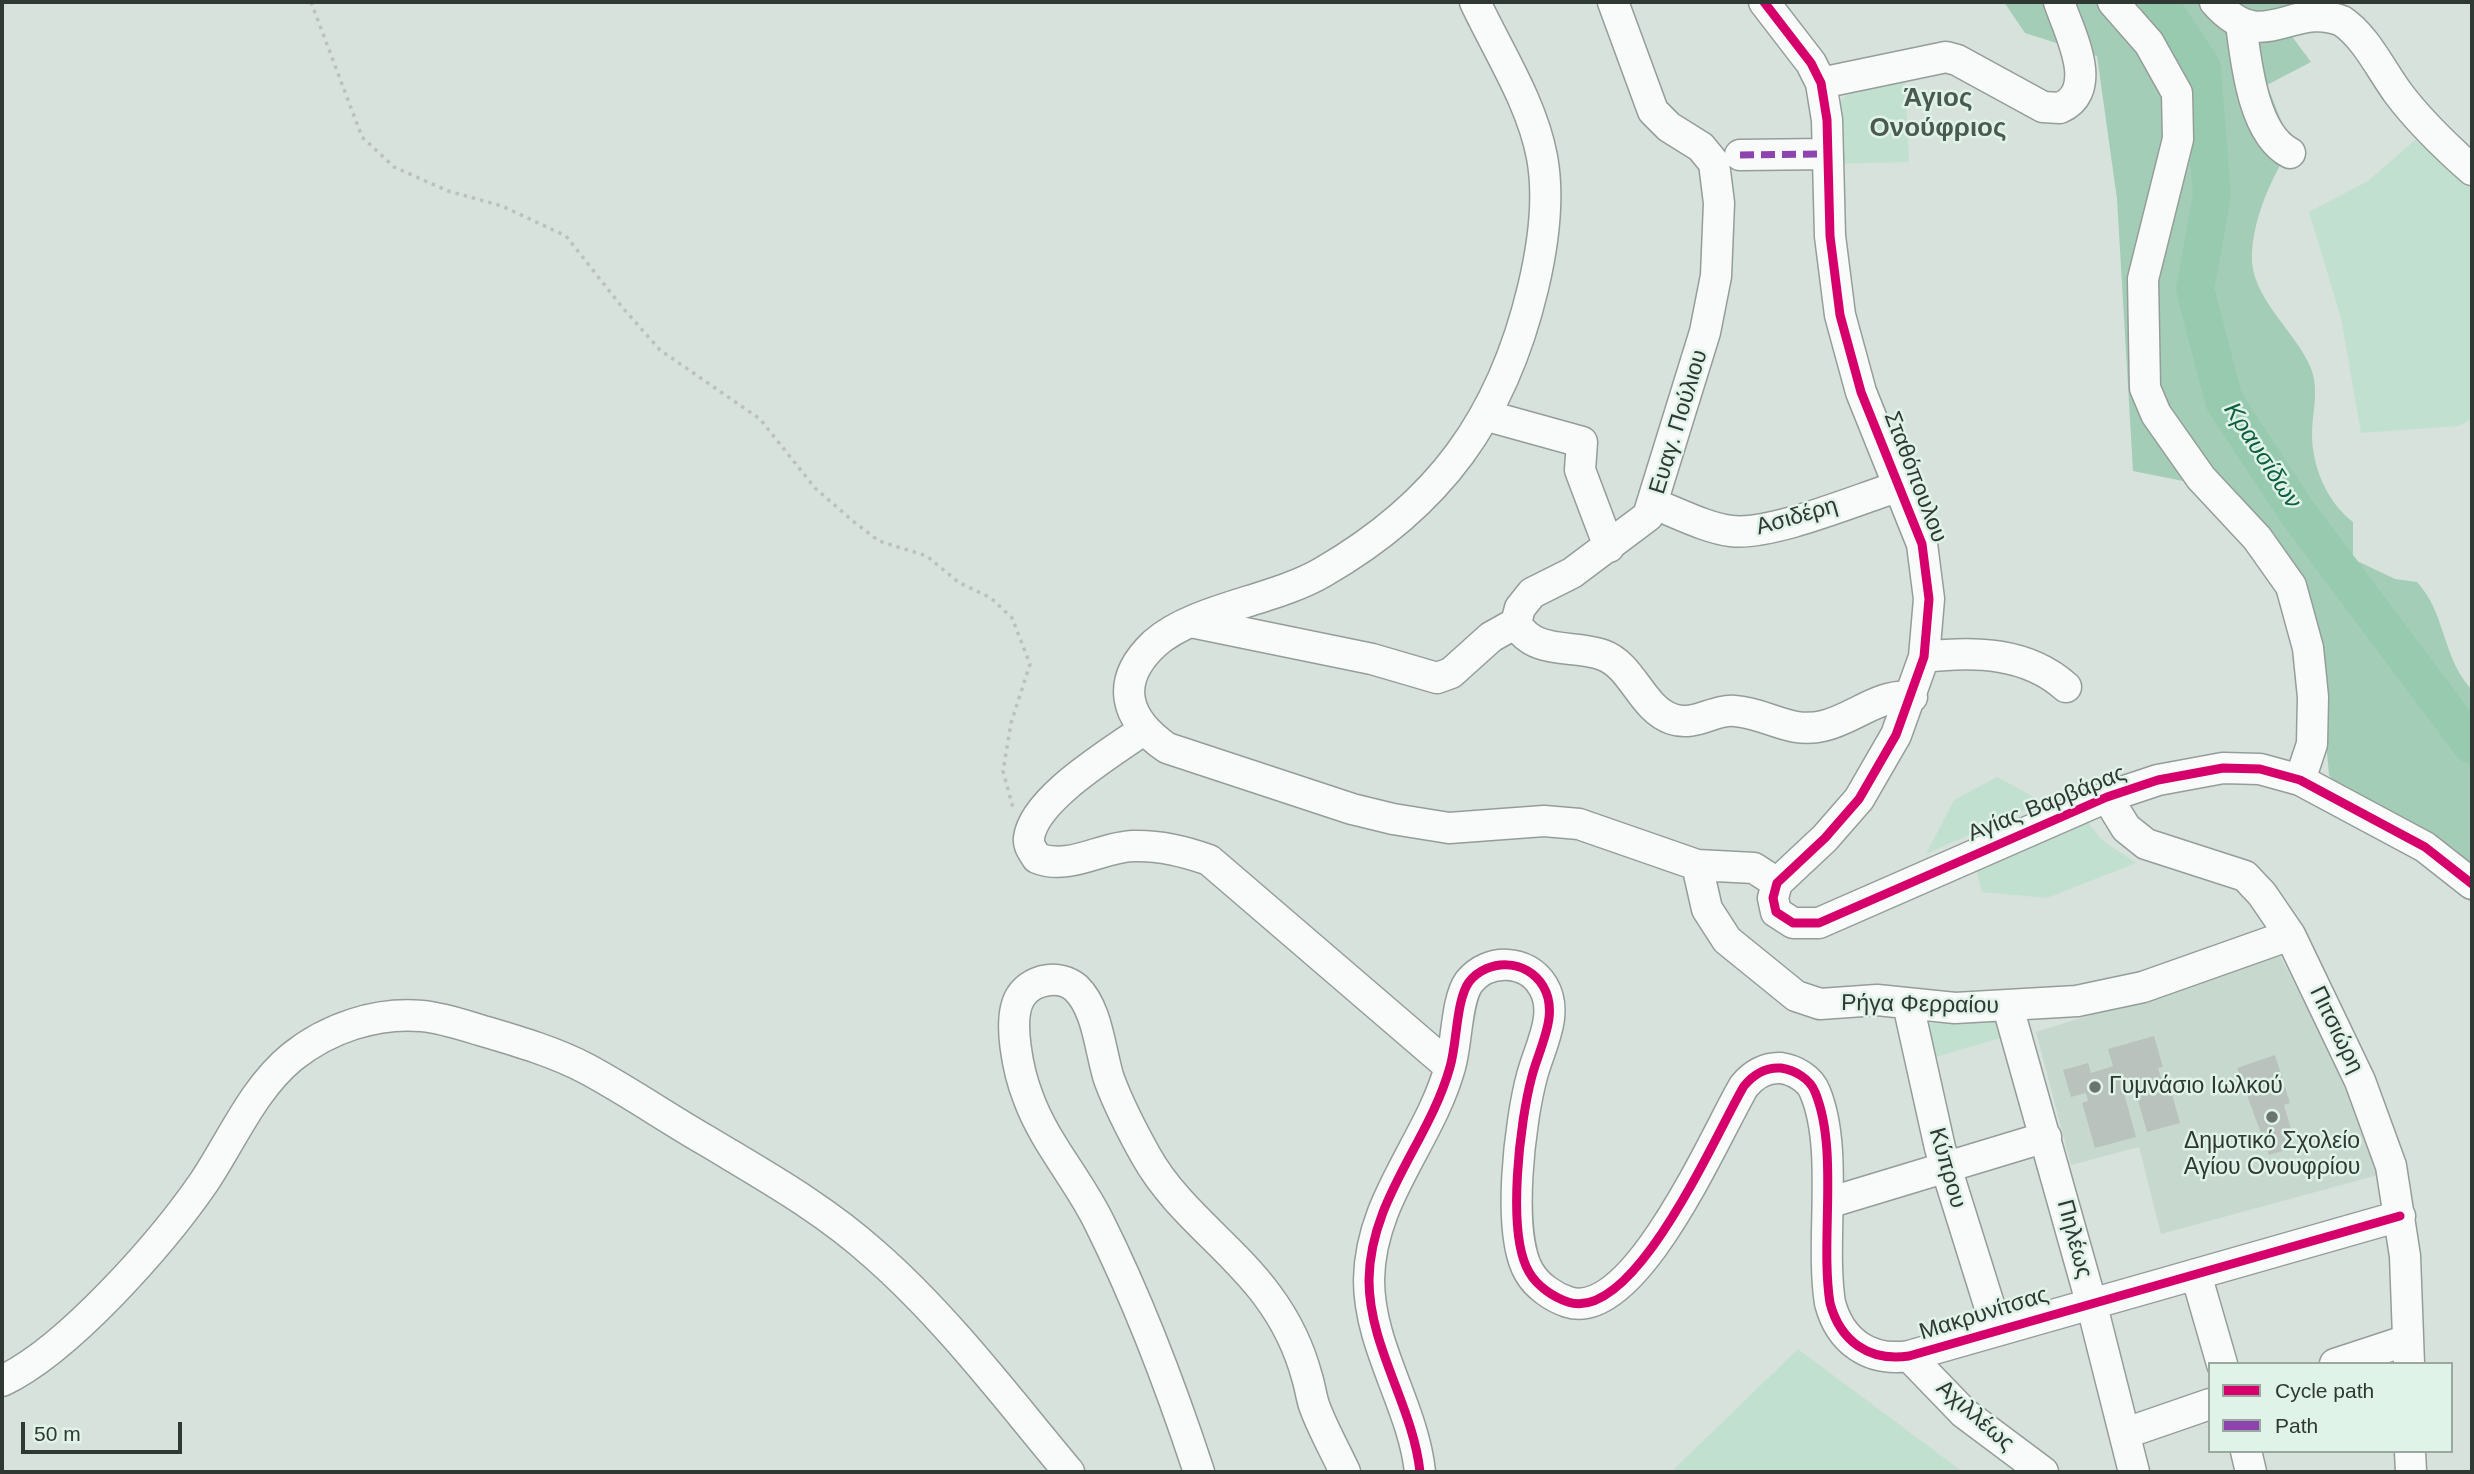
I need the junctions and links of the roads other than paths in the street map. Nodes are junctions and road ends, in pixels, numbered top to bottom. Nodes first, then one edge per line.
1 (1475, 2) edge
2 (1612, 2) edge
3 (1764, 2) edge
4 (2059, 2) edge
5 (2113, 2) edge
6 (2233, 11) edge
7 (1821, 83) junction
8 (2290, 153) dead end
9 (1827, 154) junction
10 (1740, 155) dead end
11 (2472, 170) edge
12 (1488, 416) junction
13 (1900, 486) junction
14 (1654, 504) junction
15 (1609, 547) junction
16 (1191, 622) junction
17 (1516, 623) junction
18 (1924, 657) junction
19 (2066, 687) dead end
20 (1912, 697) junction
21 (1143, 730) junction
22 (2300, 780) junction
23 (2107, 797) junction
24 (1697, 865) junction
25 (1777, 883) junction
26 (2472, 884) edge
27 (2290, 935) junction
28 (1908, 1004) junction
29 (2008, 1007) junction
30 (1450, 1066) junction
31 (2046, 1137) junction
32 (1945, 1167) junction
33 (1828, 1203) junction
34 (2400, 1216) junction
35 (2196, 1274) junction
36 (2091, 1302) junction
37 (1997, 1330) junction
38 (2408, 1352) edge
39 (1909, 1356) junction
40 (2221, 1362) edge
41 (2347, 1362) edge
42 (2, 1381) edge
43 (2208, 1405) edge
44 (2126, 1433) junction
45 (2246, 1453) edge
46 (2410, 1453) edge
47 (1069, 1472) edge
48 (1199, 1472) edge
49 (1345, 1472) edge
50 (1420, 1472) edge
51 (2043, 1472) edge
52 (2134, 1472) edge
53 (2251, 1472) edge
54 (2411, 1472) edge

1 - 12 street
2 - 14 street, Ευαγ. Πούλιου
3 - 7 street
4 - 7 street
5 - 22 street
6 - 8 street
6 - 11 street
7 - 9 street, Σταθόπουλου
9 - 10 street
9 - 13 street, Σταθόπουλου
12 - 15 street
12 - 16 street
13 - 14 street, Ασιδέρη
13 - 18 street, Σταθόπουλου
14 - 15 street, Ευαγ. Πούλιου
15 - 17 street, Ευαγ. Πούλιου
16 - 17 street
16 - 21 street
17 - 20 street
18 - 19 street
18 - 20 street, Σταθόπουλου
20 - 25 street, Σταθόπουλου
21 - 24 street
21 - 30 street
22 - 23 street, Αγίας Βαρβάρας
22 - 26 street, Αγίας Βαρβάρας
23 - 25 street, Αγίας Βαρβάρας
23 - 27 street, Πιτσιώρη
24 - 25 street
24 - 28 street, Ρήγα Φερραίου
27 - 29 street, Ρήγα Φερραίου
27 - 34 street, Πιτσιώρη
28 - 29 street, Ρήγα Φερραίου
28 - 32 street, Κύπρου
29 - 31 street, Πηλέως
30 - 33 street, Μακρυνίτσας
30 - 50 street
31 - 32 street
31 - 36 street, Πηλέως
32 - 33 street
32 - 37 street, Κύπρου
33 - 39 street, Μακρυνίτσας
34 - 35 street, Μακρυνίτσας
34 - 38 street, Πιτσιώρη
35 - 36 street, Μακρυνίτσας
35 - 40 street
36 - 37 street, Μακρυνίτσας
36 - 44 street, Πηλέως
37 - 39 street, Μακρυνίτσας
38 - 41 street
39 - 51 street, Αχιλλέως
42 - 47 street
43 - 44 street
44 - 52 street, Πηλέως
45 - 53 street
46 - 54 street
48 - 49 street

